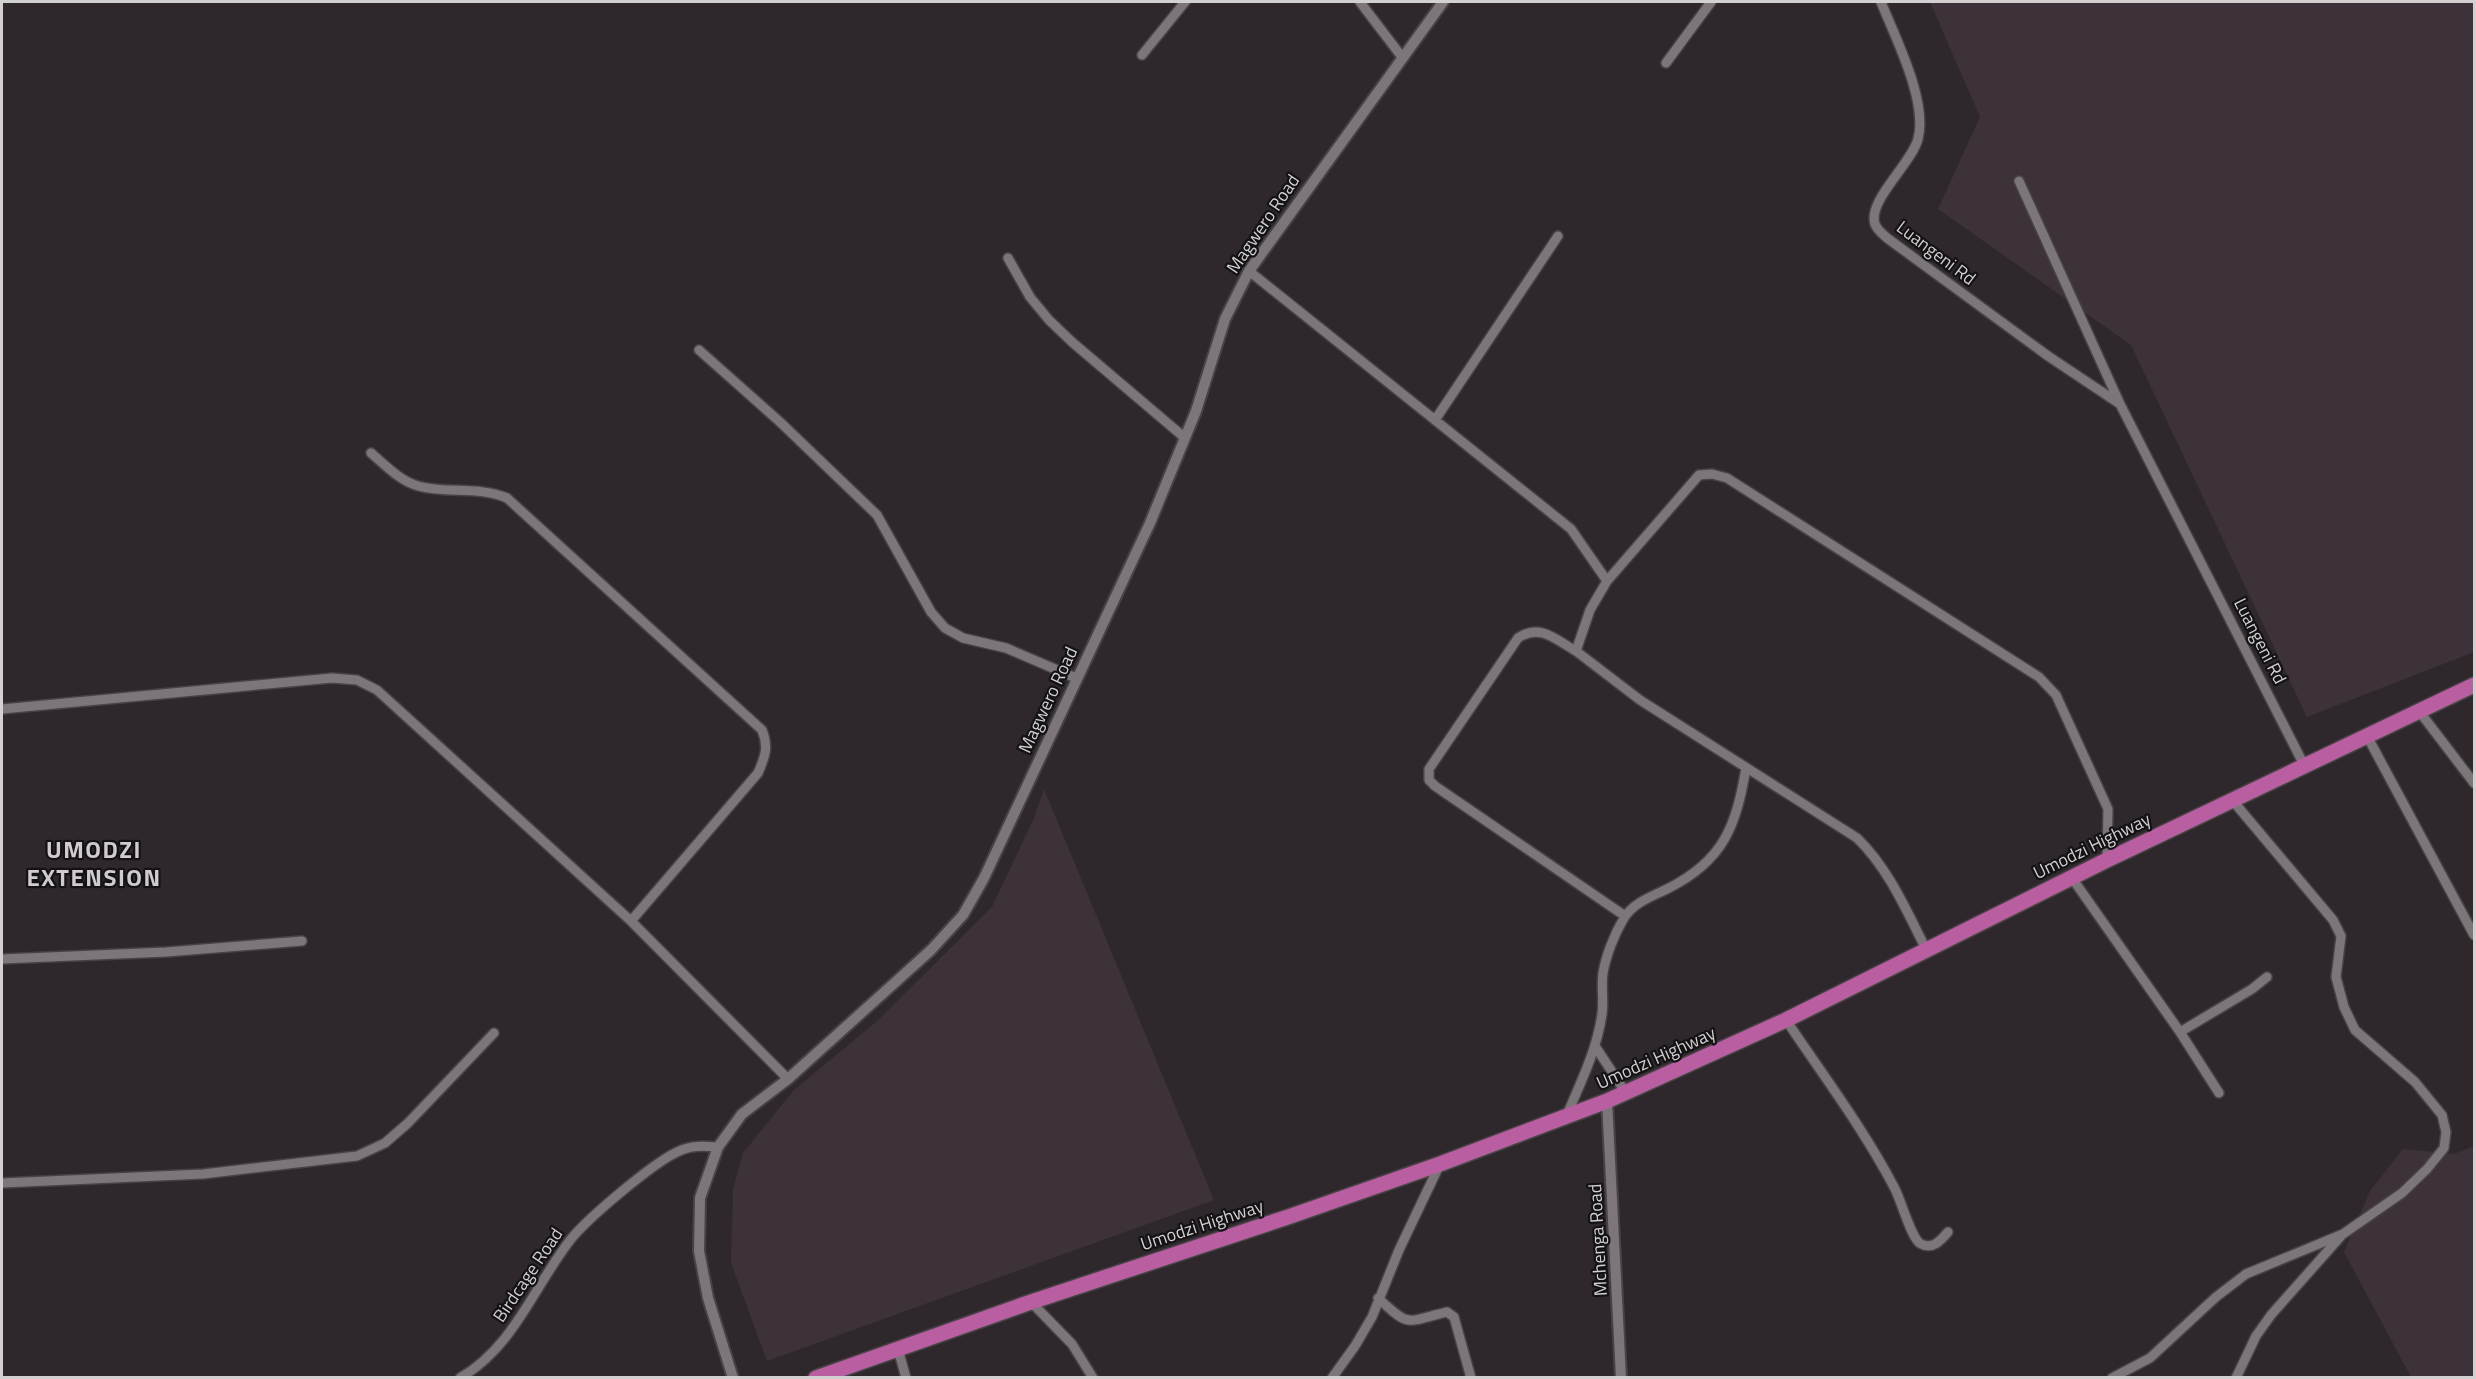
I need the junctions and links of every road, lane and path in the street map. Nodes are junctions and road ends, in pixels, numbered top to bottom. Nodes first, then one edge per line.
1 (1185, 2) edge
2 (1360, 2) edge
3 (1443, 2) edge
4 (1711, 2) edge
5 (1881, 2) edge
6 (1142, 55) dead end
7 (1402, 57) junction
8 (1666, 63) dead end
9 (2019, 181) dead end
10 (1558, 236) dead end
11 (1008, 258) dead end
12 (1249, 271) junction
13 (699, 350) dead end
14 (2120, 404) junction
15 (1435, 420) junction
16 (1185, 438) junction
17 (371, 453) dead end
18 (1607, 581) junction
19 (1576, 651) junction
20 (1077, 678) junction
21 (2475, 685) edge
22 (2, 709) edge
23 (2419, 711) junction
24 (2367, 736) junction
25 (2304, 765) junction
26 (1746, 768) junction
27 (2475, 783) edge
28 (2233, 801) junction
29 (2107, 860) junction
30 (2072, 878) junction
31 (1624, 916) junction
32 (631, 921) junction
33 (2475, 935) edge
34 (303, 941) dead end
35 (1926, 949) junction
36 (2, 959) edge
37 (2267, 976) dead end
38 (1786, 1020) junction
39 (2180, 1032) junction
40 (494, 1033) dead end
41 (1595, 1046) junction
42 (788, 1079) junction
43 (1626, 1093) junction
44 (2219, 1093) dead end
45 (1607, 1101) junction
46 (1566, 1117) junction
47 (718, 1147) junction
48 (1440, 1164) junction
49 (2, 1183) edge
50 (1948, 1232) dead end
51 (2343, 1234) junction
52 (1378, 1299) junction
53 (1031, 1302) junction
54 (898, 1349) junction
55 (460, 1377) edge
56 (733, 1377) edge
57 (816, 1377) edge
58 (906, 1377) edge
59 (1093, 1377) edge
60 (1332, 1377) edge
61 (1471, 1377) edge
62 (1621, 1377) edge
63 (2112, 1377) edge
64 (2236, 1377) edge

1 - 6 street
2 - 7 street
3 - 7 street, Magwero Road
4 - 8 street
5 - 14 street, Luangeni Rd
7 - 12 street, Magwero Road
9 - 14 street, Luangeni Rd
10 - 15 street
11 - 16 street
12 - 15 street
12 - 16 street, Magwero Road
13 - 20 street
14 - 25 street, Luangeni Rd
15 - 18 street
16 - 20 street, Magwero Road
17 - 32 street
18 - 19 street
18 - 29 street
19 - 26 street
19 - 31 street
20 - 42 street, Magwero Road
21 - 23 highway, Umodzi Highway
22 - 32 street
23 - 24 highway, Umodzi Highway
23 - 27 street
24 - 25 highway, Umodzi Highway
24 - 33 street
25 - 28 highway, Umodzi Highway
26 - 31 street
26 - 35 street
28 - 29 highway, Umodzi Highway
28 - 51 street
29 - 30 highway, Umodzi Highway
30 - 35 highway, Umodzi Highway
30 - 39 street
31 - 41 street
32 - 42 street
34 - 36 street
35 - 38 highway, Umodzi Highway
37 - 39 street
38 - 43 highway, Umodzi Highway
38 - 50 street
39 - 44 street
40 - 49 street
41 - 43 street
41 - 46 street
42 - 47 street, Magwero Road
43 - 45 highway, Umodzi Highway
45 - 46 highway, Umodzi Highway
45 - 62 street, Mchenga Road
46 - 48 highway, Umodzi Highway
47 - 55 street, Birdcage Road
47 - 56 street, Magwero Road
48 - 52 street
48 - 53 highway, Umodzi Highway
51 - 63 street
51 - 64 street
52 - 60 street
52 - 61 street
53 - 54 highway, Umodzi Highway
53 - 59 street
54 - 57 highway, Umodzi Highway
54 - 58 street

